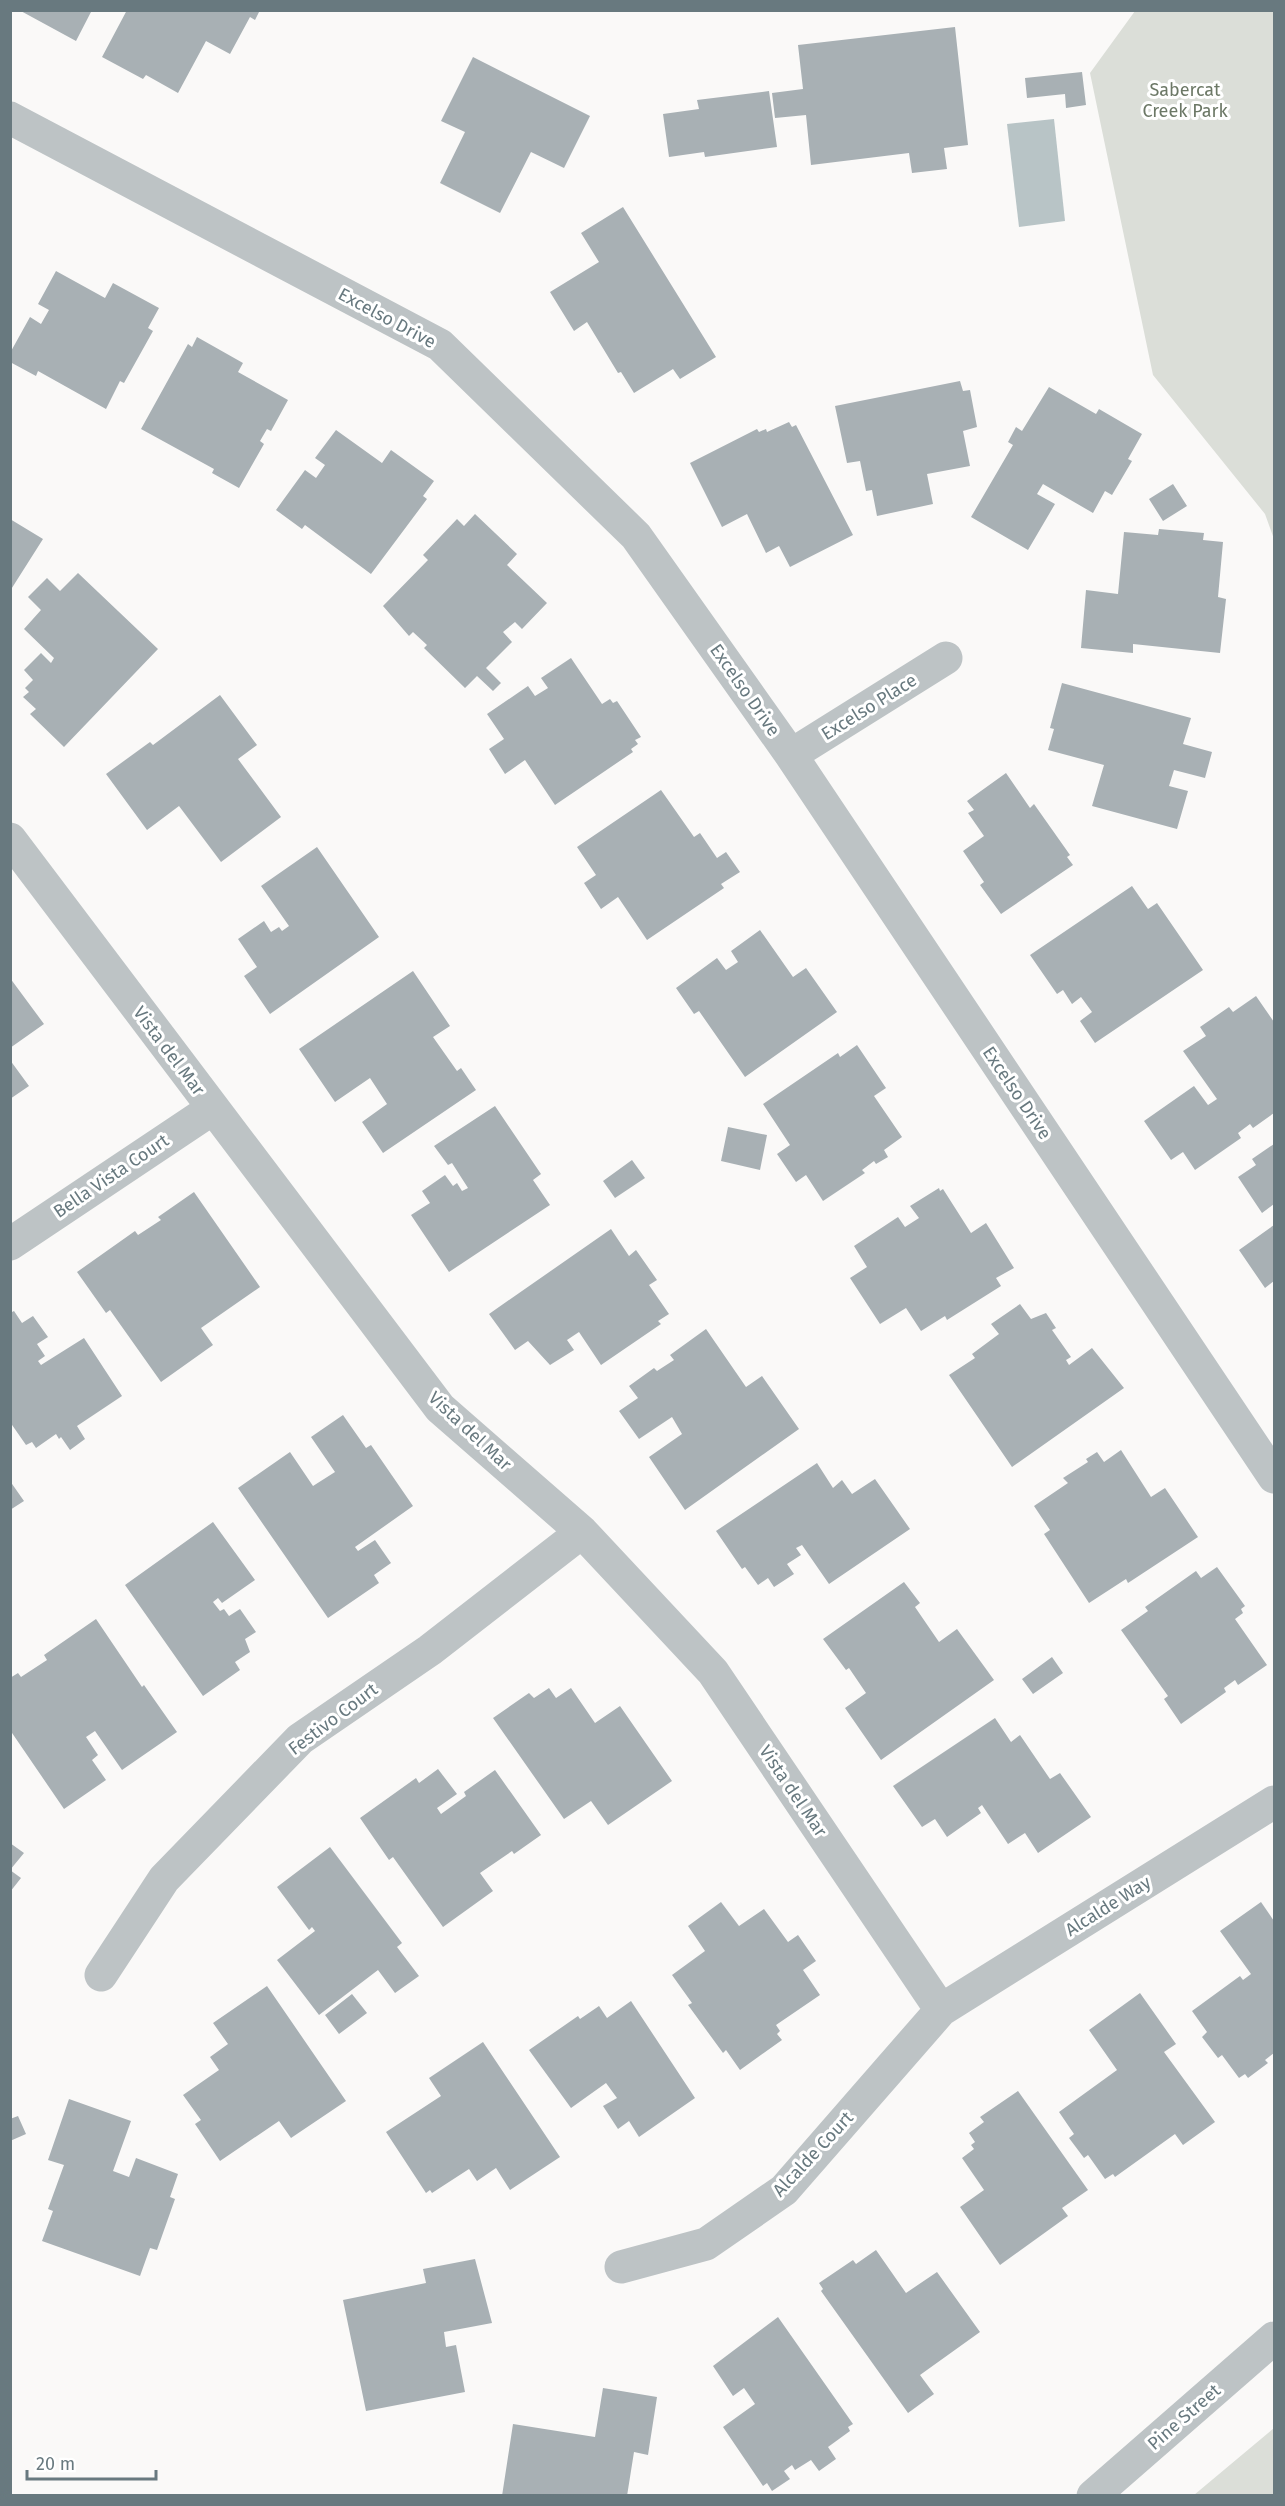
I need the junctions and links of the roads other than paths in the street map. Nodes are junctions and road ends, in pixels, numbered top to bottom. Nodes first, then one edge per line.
1 (10, 118) edge
2 (946, 658) dead end
3 (791, 755) junction
4 (10, 839) edge
5 (212, 1109) junction
6 (10, 1244) edge
7 (1275, 1477) edge
8 (582, 1532) junction
9 (1275, 1802) edge
10 (101, 1975) dead end
11 (941, 2010) junction
12 (621, 2267) dead end
13 (1275, 2338) edge
14 (1093, 2496) edge

1 - 3 street, Excelso Drive
2 - 3 street, Excelso Place
3 - 7 street, Excelso Drive
4 - 5 street, Vista del Mar
5 - 6 street, Bella Vista Court
5 - 8 street, Vista del Mar
8 - 10 street, Festivo Court
8 - 11 street, Vista del Mar
9 - 11 street, Alcalde Way
11 - 12 street, Alcalde Court
13 - 14 street, Pine Street

